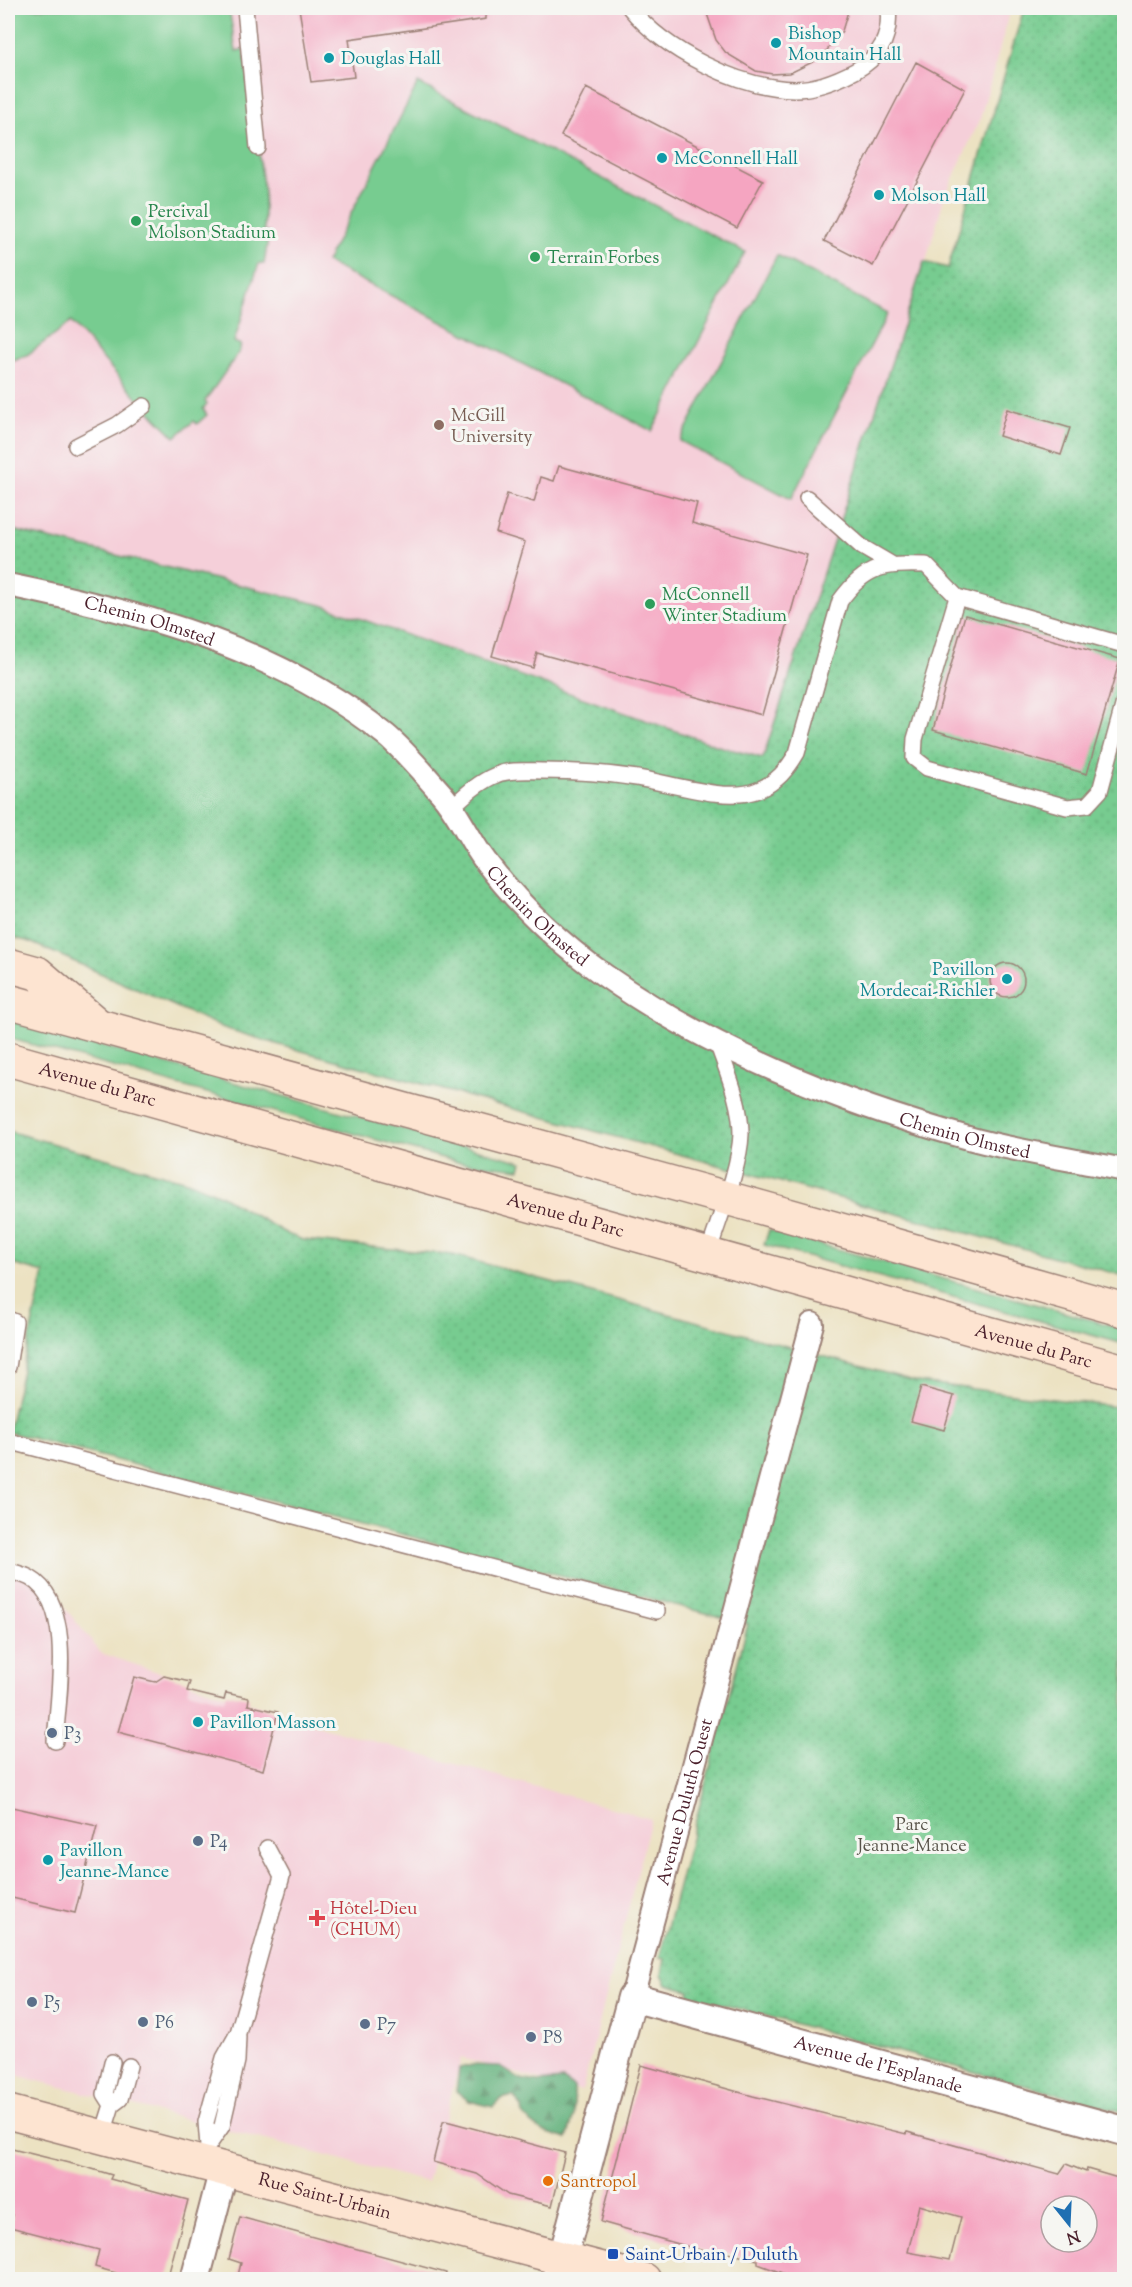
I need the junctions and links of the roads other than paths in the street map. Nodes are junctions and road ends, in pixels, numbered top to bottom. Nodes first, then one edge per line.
1 (245, 8) edge
2 (630, 8) edge
3 (888, 8) edge
4 (258, 148) dead end
5 (144, 406) dead end
6 (76, 446) dead end
7 (807, 498) dead end
8 (891, 564) junction
9 (8, 585) edge
10 (957, 597) junction
11 (1125, 645) edge
12 (1125, 702) edge
13 (452, 807) junction
14 (8, 964) edge
15 (8, 1001) edge
16 (100, 1027) junction
17 (718, 1045) junction
18 (8, 1059) edge
19 (1125, 1170) edge
20 (726, 1198) junction
21 (708, 1254) junction
22 (1125, 1310) edge
23 (8, 1319) edge
24 (812, 1324) dead end
25 (8, 1367) edge
26 (1125, 1371) edge
27 (8, 1441) edge
28 (8, 1570) edge
29 (657, 1611) dead end
30 (55, 1741) dead end
31 (267, 1848) dead end
32 (632, 1997) junction
33 (112, 2062) dead end
34 (129, 2066) dead end
35 (112, 2105) junction
36 (8, 2112) edge
37 (1125, 2131) edge
38 (102, 2137) junction
39 (211, 2160) junction
40 (560, 2269) edge
41 (195, 2280) edge
42 (644, 2280) edge

1 - 4 lane
2 - 3 lane
5 - 6 lane
7 - 8 lane
8 - 10 lane
8 - 13 lane
9 - 13 street, Chemin Olmsted
10 - 11 lane
10 - 12 lane
13 - 17 street, Chemin Olmsted
14 - 16 main road
15 - 16 main road
16 - 20 main road
17 - 19 street, Chemin Olmsted
17 - 20 lane
18 - 21 main road, Avenue du Parc
20 - 21 lane
20 - 22 main road
21 - 26 main road, Avenue du Parc
23 - 25 lane
24 - 32 street, Avenue Duluth Ouest
27 - 29 lane
28 - 30 lane
31 - 39 lane
32 - 37 street, Avenue de l'Esplanade
32 - 40 street, Avenue Duluth Ouest
33 - 35 lane
34 - 35 lane
35 - 38 lane
36 - 38 main road, Rue Saint-Urbain
38 - 39 main road, Rue Saint-Urbain
39 - 40 main road, Rue Saint-Urbain
39 - 41 street
40 - 42 main road, Rue Saint-Urbain

